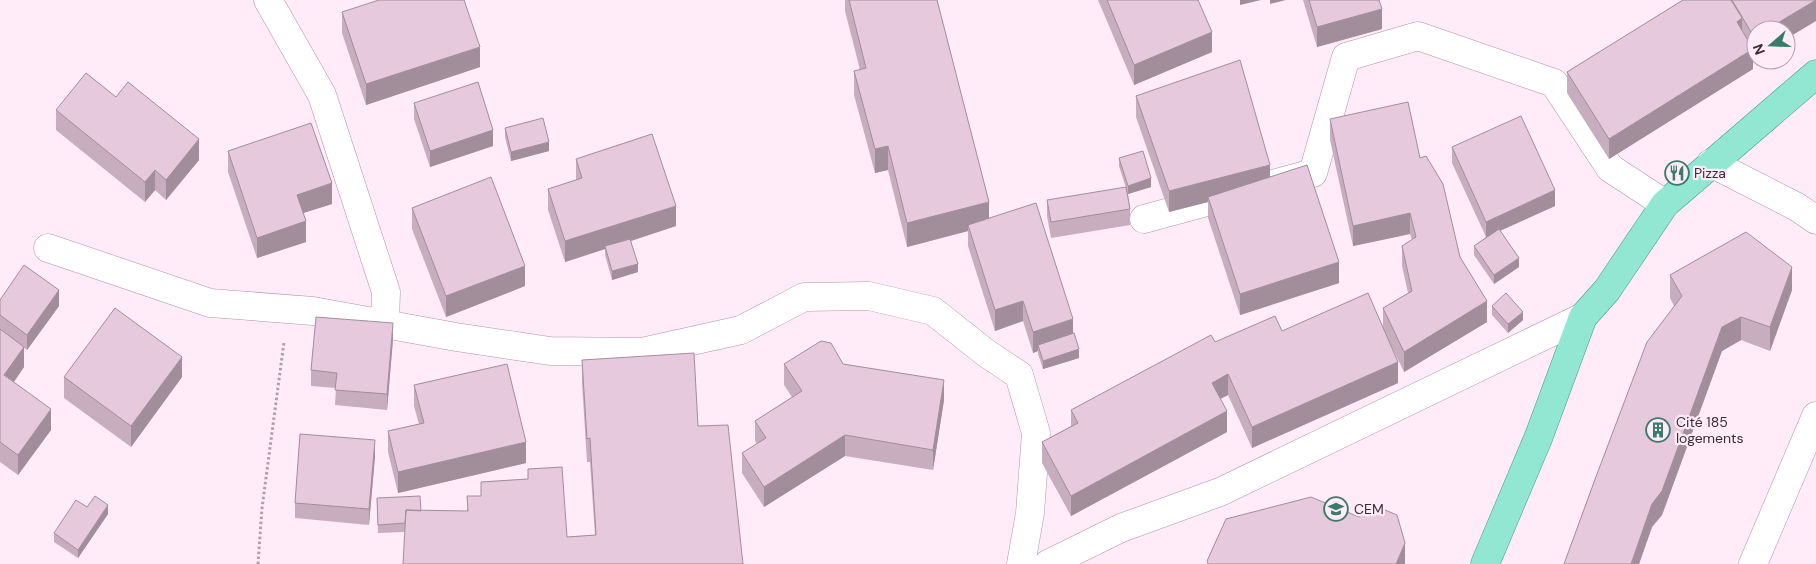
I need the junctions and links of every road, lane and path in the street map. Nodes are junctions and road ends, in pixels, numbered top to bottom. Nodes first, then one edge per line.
1 (268, 0) edge
2 (1816, 74) edge
3 (1711, 163) junction
4 (1664, 204) junction
5 (1144, 219) dead end
6 (1816, 220) edge
7 (48, 248) dead end
8 (313, 311) junction
9 (1583, 317) junction
10 (385, 322) junction
11 (1816, 416) edge
12 (258, 564) edge
13 (1022, 564) edge
14 (1048, 564) edge
15 (1485, 564) edge
16 (1753, 564) edge

1 - 10 street
2 - 3 main road
3 - 4 main road
3 - 6 street
4 - 5 street
4 - 9 main road
7 - 8 street
8 - 10 street
8 - 12 path
9 - 14 street
9 - 15 main road
10 - 13 street
11 - 16 street

